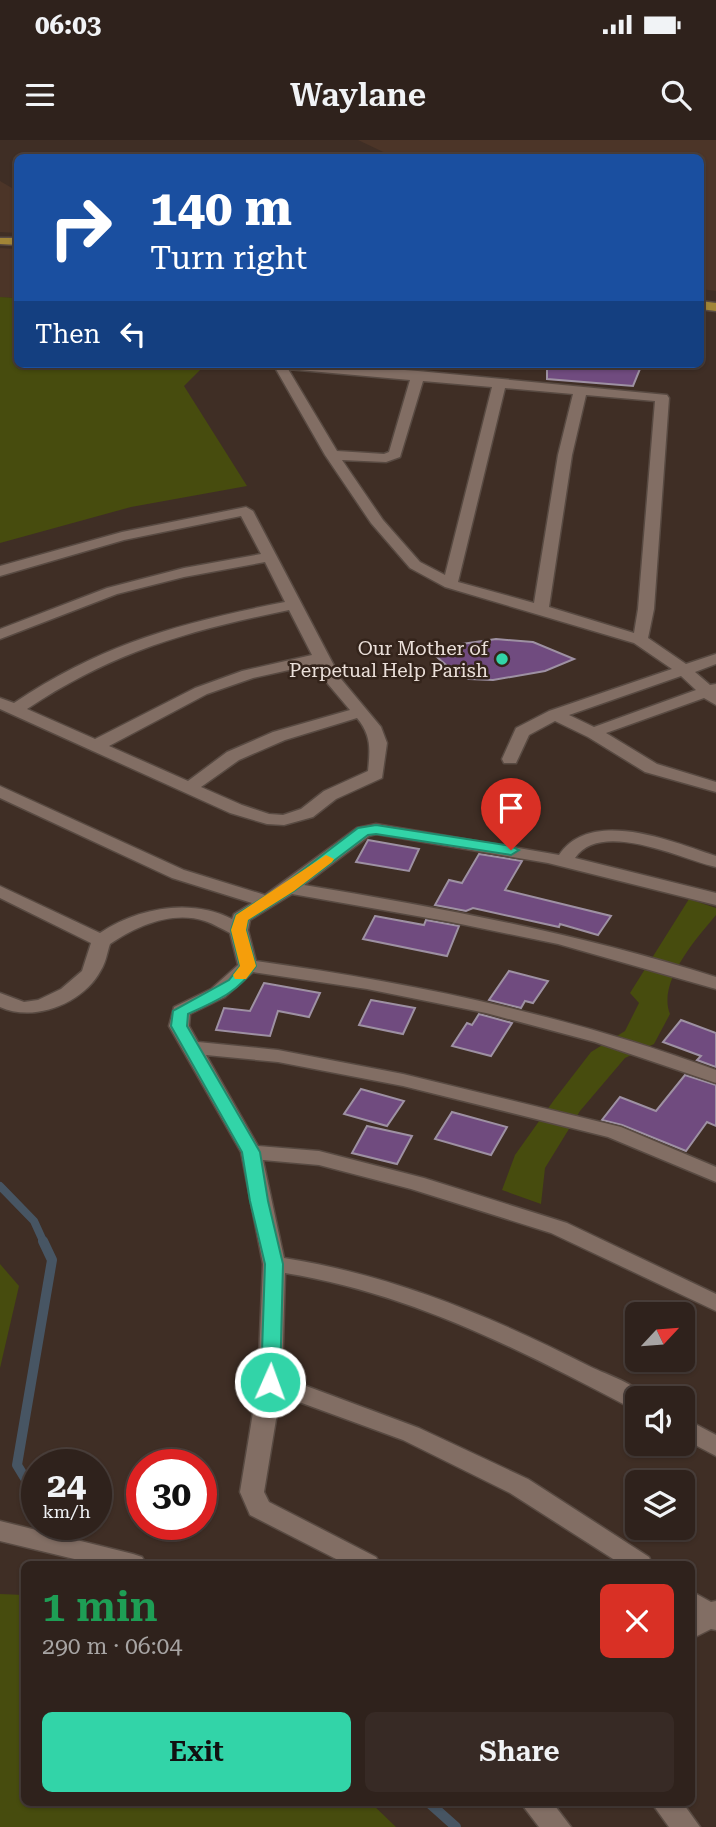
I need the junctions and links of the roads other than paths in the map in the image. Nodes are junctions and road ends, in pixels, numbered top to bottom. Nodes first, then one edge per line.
1 (281, 368) edge
2 (330, 368) edge
3 (418, 375) junction
4 (499, 384) junction
5 (580, 391) junction
6 (332, 455) junction
7 (270, 557) junction
8 (0, 572) edge
9 (450, 584) junction
10 (293, 605) junction
11 (541, 609) junction
12 (0, 634) edge
13 (640, 640) junction
14 (321, 658) junction
15 (716, 659) edge
16 (684, 670) junction
17 (713, 694) edge
18 (8, 707) edge
19 (361, 712) junction
20 (555, 713) junction
21 (594, 733) junction
22 (95, 746) junction
23 (510, 759) dead end
24 (716, 787) edge
25 (189, 788) junction
26 (0, 791) edge
27 (564, 861) junction
28 (716, 862) edge
29 (289, 888) junction
30 (0, 891) edge
31 (716, 899) edge
32 (267, 902) junction
33 (239, 930) junction
34 (101, 941) junction
35 (248, 966) junction
36 (716, 983) edge
37 (0, 999) edge
38 (194, 1048) junction
39 (716, 1077) edge
40 (251, 1152) junction
41 (716, 1175) edge
42 (274, 1264) junction
43 (716, 1303) edge
44 (270, 1382) junction
45 (625, 1395) edge
46 (695, 1434) edge
47 (716, 1447) edge
48 (0, 1531) edge
49 (121, 1561) edge
50 (361, 1561) edge
51 (635, 1561) edge
52 (538, 1806) edge
53 (668, 1806) edge
54 (557, 1827) edge
55 (686, 1827) edge

1 - 6 street
2 - 3 street
3 - 4 street
3 - 6 street
4 - 5 street
4 - 9 street
5 - 11 street
5 - 13 street
6 - 9 street
7 - 8 street
7 - 10 street
7 - 12 street
9 - 11 street
10 - 14 street
10 - 18 street
11 - 13 street
13 - 16 street
14 - 19 street
14 - 22 street
15 - 16 street
16 - 17 street
16 - 20 street
17 - 21 street
18 - 22 street
19 - 25 street
19 - 25 street
20 - 21 street
20 - 23 street
21 - 24 street
22 - 25 street
26 - 32 street
27 - 28 street
27 - 29 street
27 - 31 street
29 - 32 street
29 - 36 street
30 - 34 street
32 - 33 street
33 - 34 street
33 - 35 street
34 - 37 street
35 - 38 street
35 - 39 street
38 - 40 street
38 - 41 street
40 - 42 street
40 - 43 street
42 - 44 street
42 - 45 street
44 - 50 street
44 - 51 street
46 - 47 street
48 - 49 street
52 - 54 street
53 - 55 street

